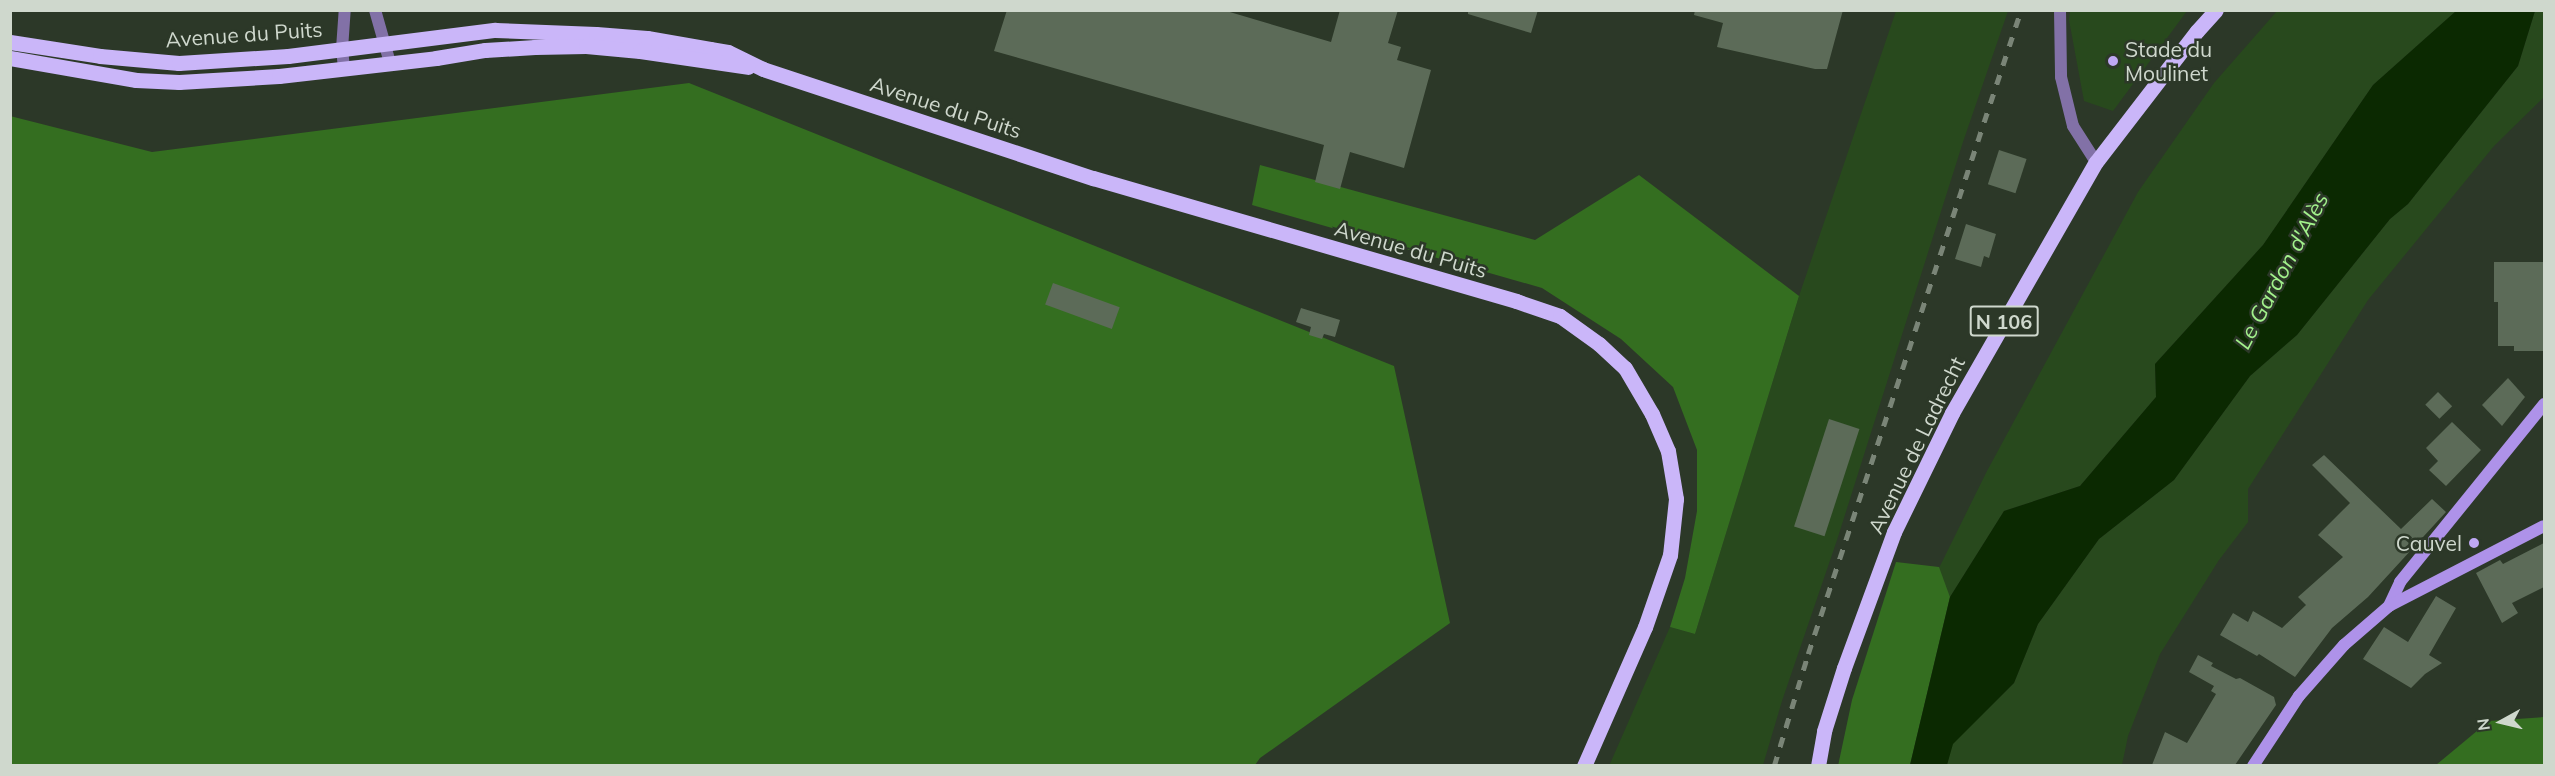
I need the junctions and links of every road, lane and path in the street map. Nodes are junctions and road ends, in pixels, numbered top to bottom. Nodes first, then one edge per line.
1 (345, 10) edge
2 (375, 10) edge
3 (2060, 10) edge
4 (2216, 10) edge
5 (10, 42) edge
6 (386, 42) junction
7 (342, 49) junction
8 (10, 57) edge
9 (390, 63) junction
10 (344, 68) junction
11 (763, 69) junction
12 (2096, 162) junction
13 (2544, 404) edge
14 (2544, 526) edge
15 (2389, 606) junction
16 (1584, 765) edge
17 (1818, 765) edge
18 (2253, 765) edge

1 - 7 street
2 - 6 street
3 - 12 street
4 - 12 main road, N 106
5 - 7 main road, Avenue du Puits
6 - 7 main road, Avenue du Puits
6 - 9 street
6 - 11 main road, Avenue du Puits
7 - 10 street
8 - 10 main road, Avenue du Puits
9 - 10 main road, Avenue du Puits
9 - 11 main road, Avenue du Puits
11 - 16 main road, Avenue du Puits
12 - 17 main road, Avenue de Ladrecht / N 106
13 - 15 main road
14 - 15 main road
15 - 18 main road

